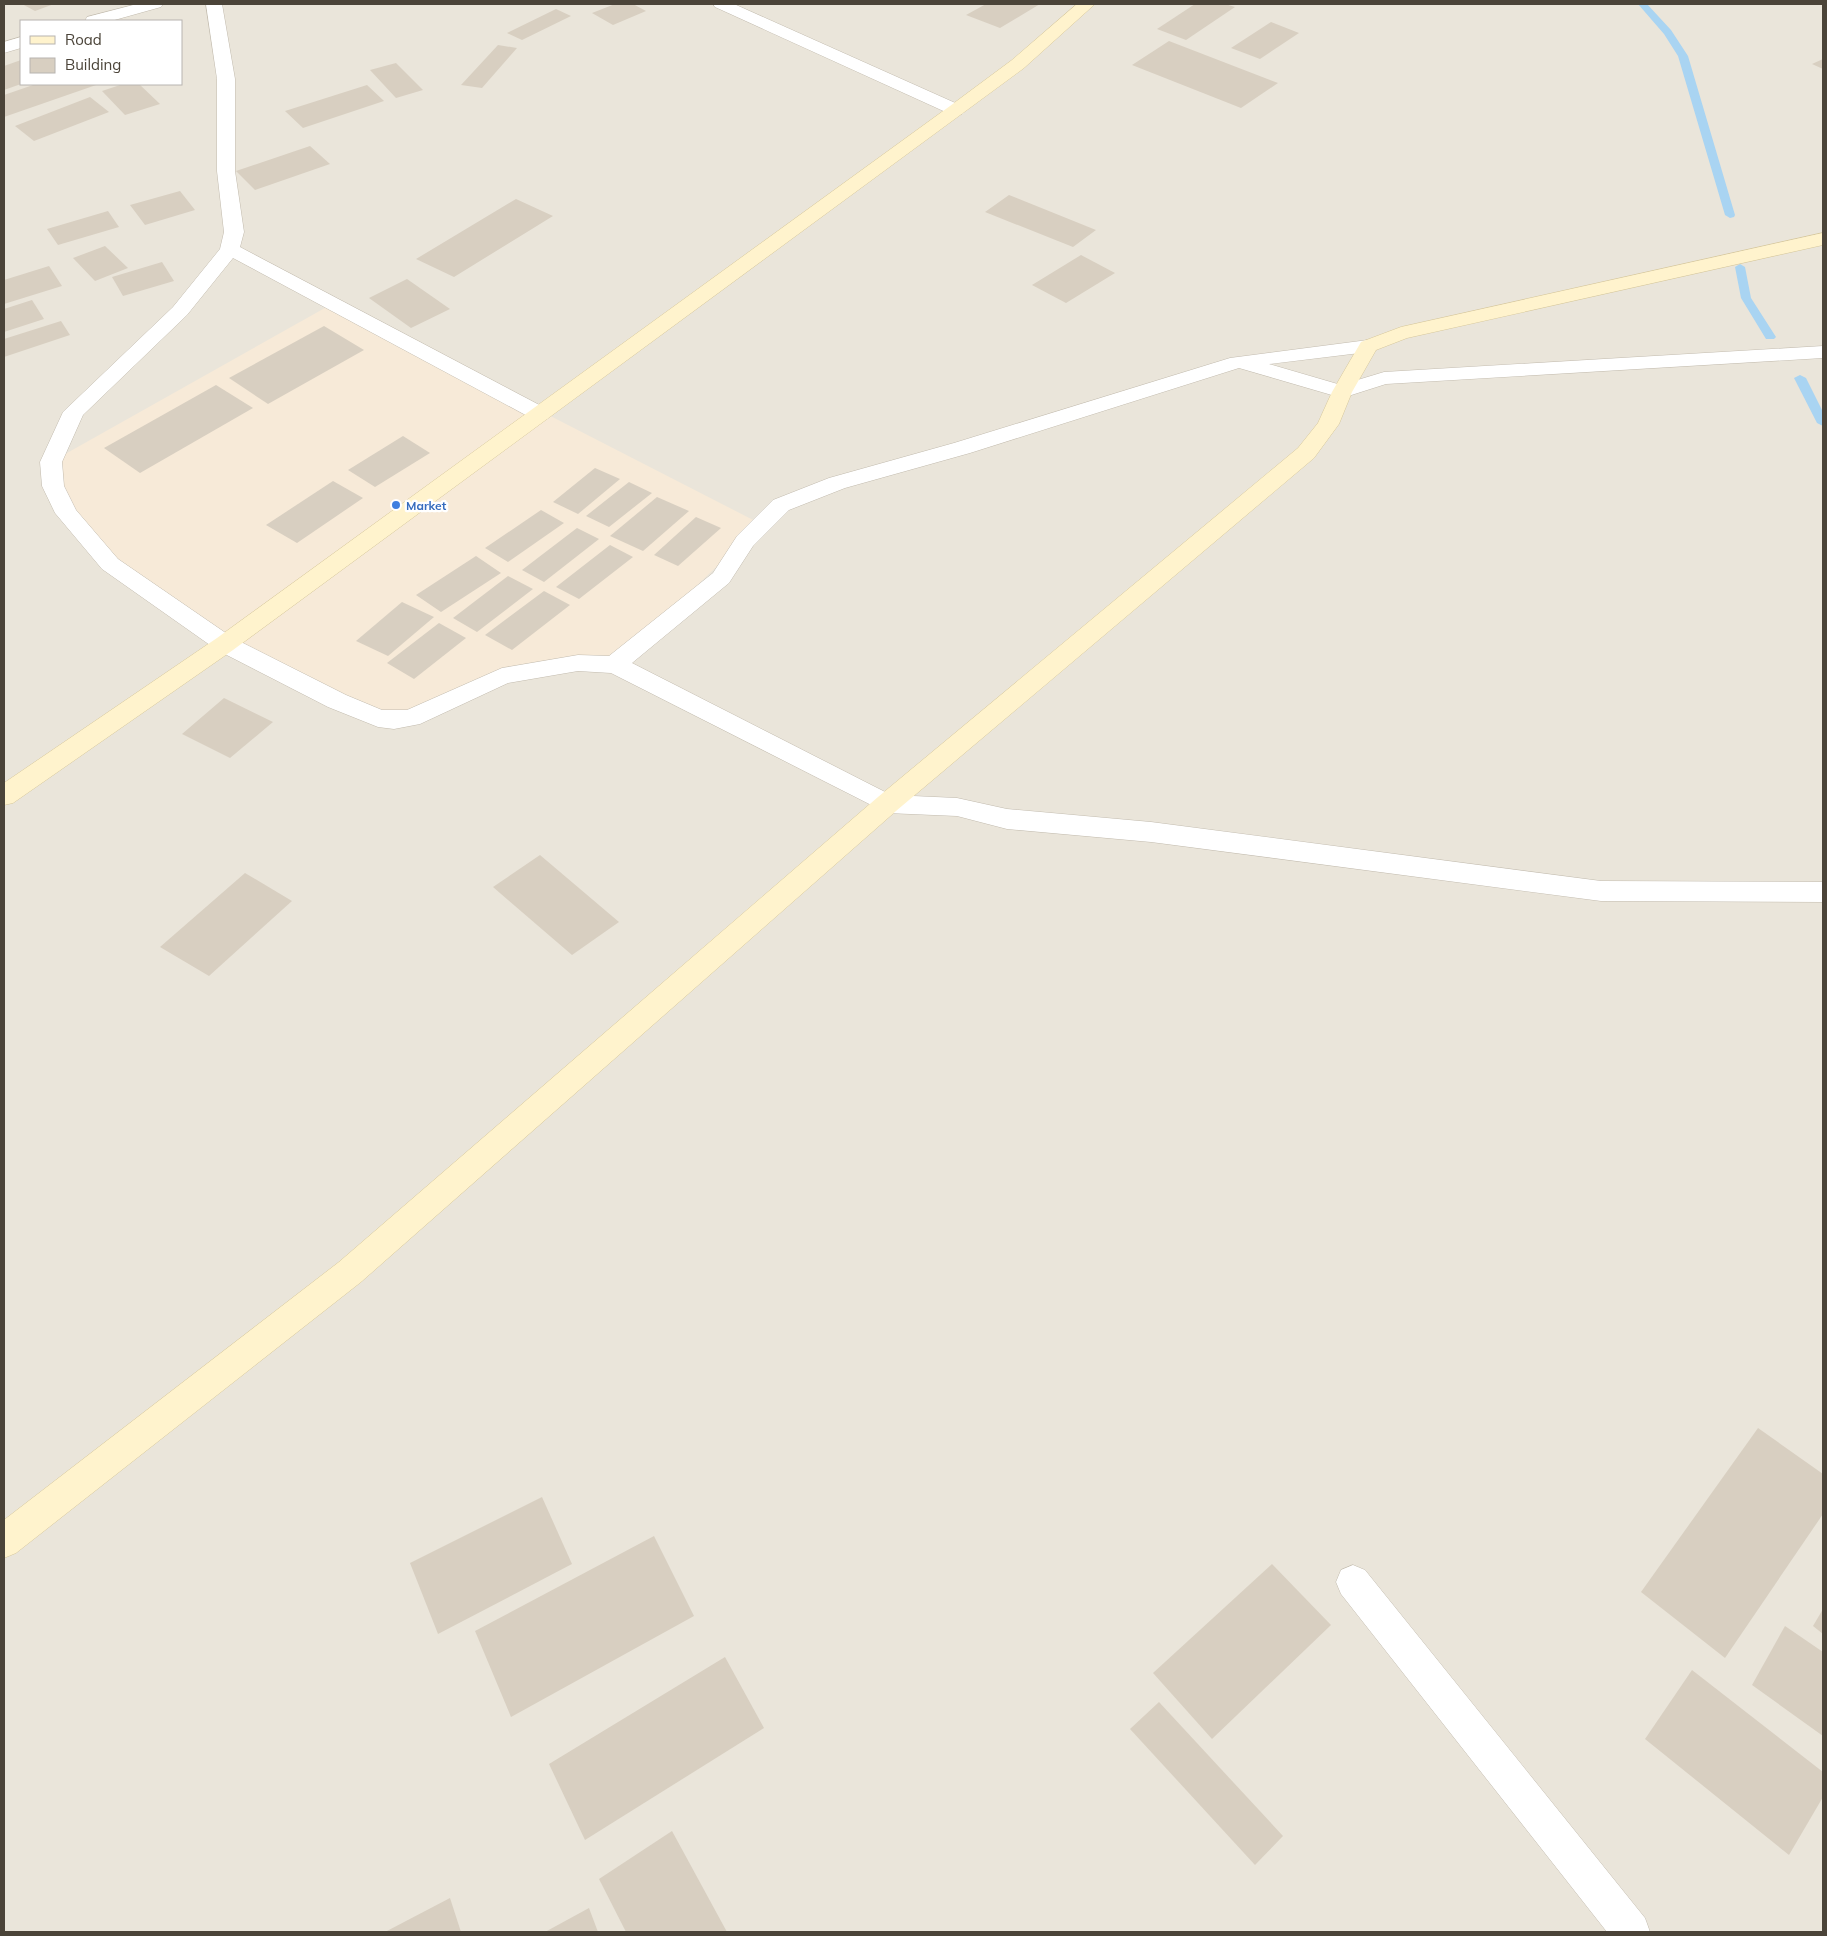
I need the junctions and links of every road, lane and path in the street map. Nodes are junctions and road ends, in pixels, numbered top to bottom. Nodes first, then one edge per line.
1 (155, 4) edge
2 (214, 4) edge
3 (721, 4) edge
4 (1087, 4) edge
5 (97, 20) edge
6 (20, 42) edge
7 (4, 48) edge
8 (956, 110) junction
9 (1823, 239) edge
10 (230, 249) junction
11 (1368, 346) junction
12 (1823, 352) edge
13 (1237, 362) junction
14 (1342, 392) junction
15 (540, 414) junction
16 (225, 644) junction
17 (614, 665) junction
18 (4, 796) edge
19 (887, 804) junction
20 (1823, 892) edge
21 (4, 1541) edge
22 (1353, 1582) dead end
23 (1631, 1932) edge

1 - 5 street
2 - 10 street
3 - 8 street
4 - 8 street
6 - 7 street
8 - 15 street
9 - 11 street
10 - 15 street
10 - 16 street
11 - 13 street
11 - 14 street
12 - 14 street
13 - 14 street
13 - 17 street
14 - 19 street
15 - 16 street
16 - 17 street
16 - 18 street
17 - 19 street
19 - 20 street
19 - 21 street
22 - 23 street

